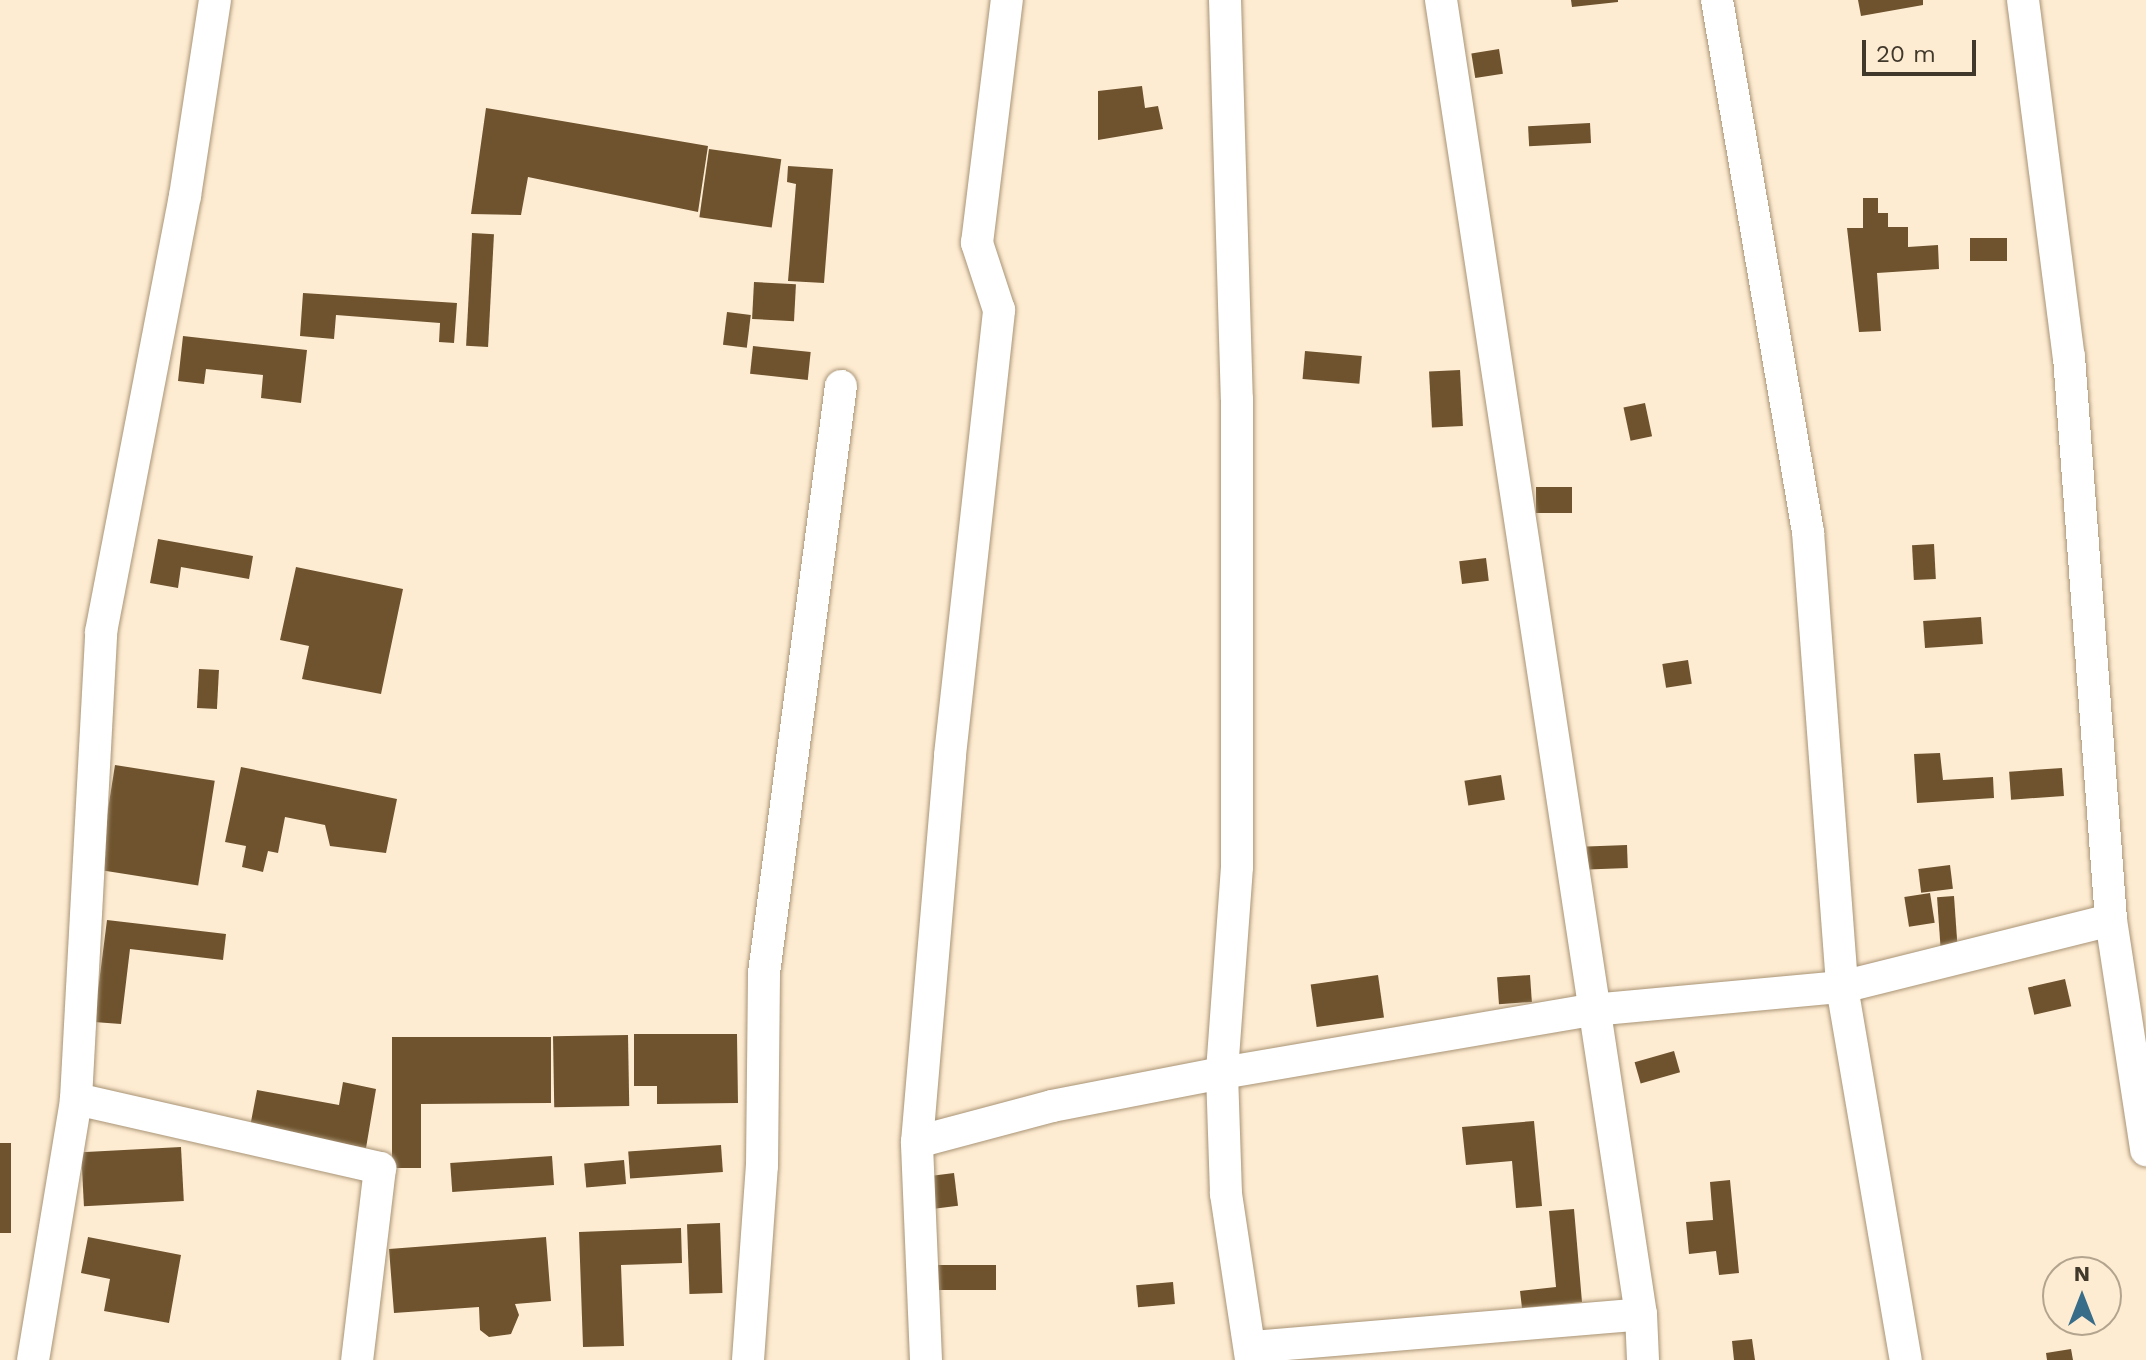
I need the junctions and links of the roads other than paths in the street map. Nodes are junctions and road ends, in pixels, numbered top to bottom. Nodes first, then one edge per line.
1 (215, 0) edge
2 (1007, 0) edge
3 (1225, 0) edge
4 (1441, 0) edge
5 (1717, 0) edge
6 (2023, 0) edge
7 (841, 386) dead end
8 (2111, 920) junction
9 (1842, 987) junction
10 (1592, 1010) junction
11 (1222, 1073) junction
12 (76, 1099) junction
13 (917, 1142) junction
14 (2146, 1150) edge
15 (1641, 1314) junction
16 (1251, 1353) edge
17 (33, 1360) edge
18 (357, 1360) edge
19 (748, 1360) edge
20 (926, 1360) edge
21 (1643, 1360) edge
22 (1906, 1360) edge

1 - 12 street
2 - 13 street
3 - 11 street
4 - 10 street
5 - 9 street
6 - 8 street
7 - 19 street
8 - 9 street
8 - 14 street
9 - 10 street
9 - 22 street
10 - 11 street
10 - 15 street
11 - 13 street
11 - 16 street
12 - 17 street
12 - 18 street
13 - 20 street
15 - 16 street
15 - 21 street

